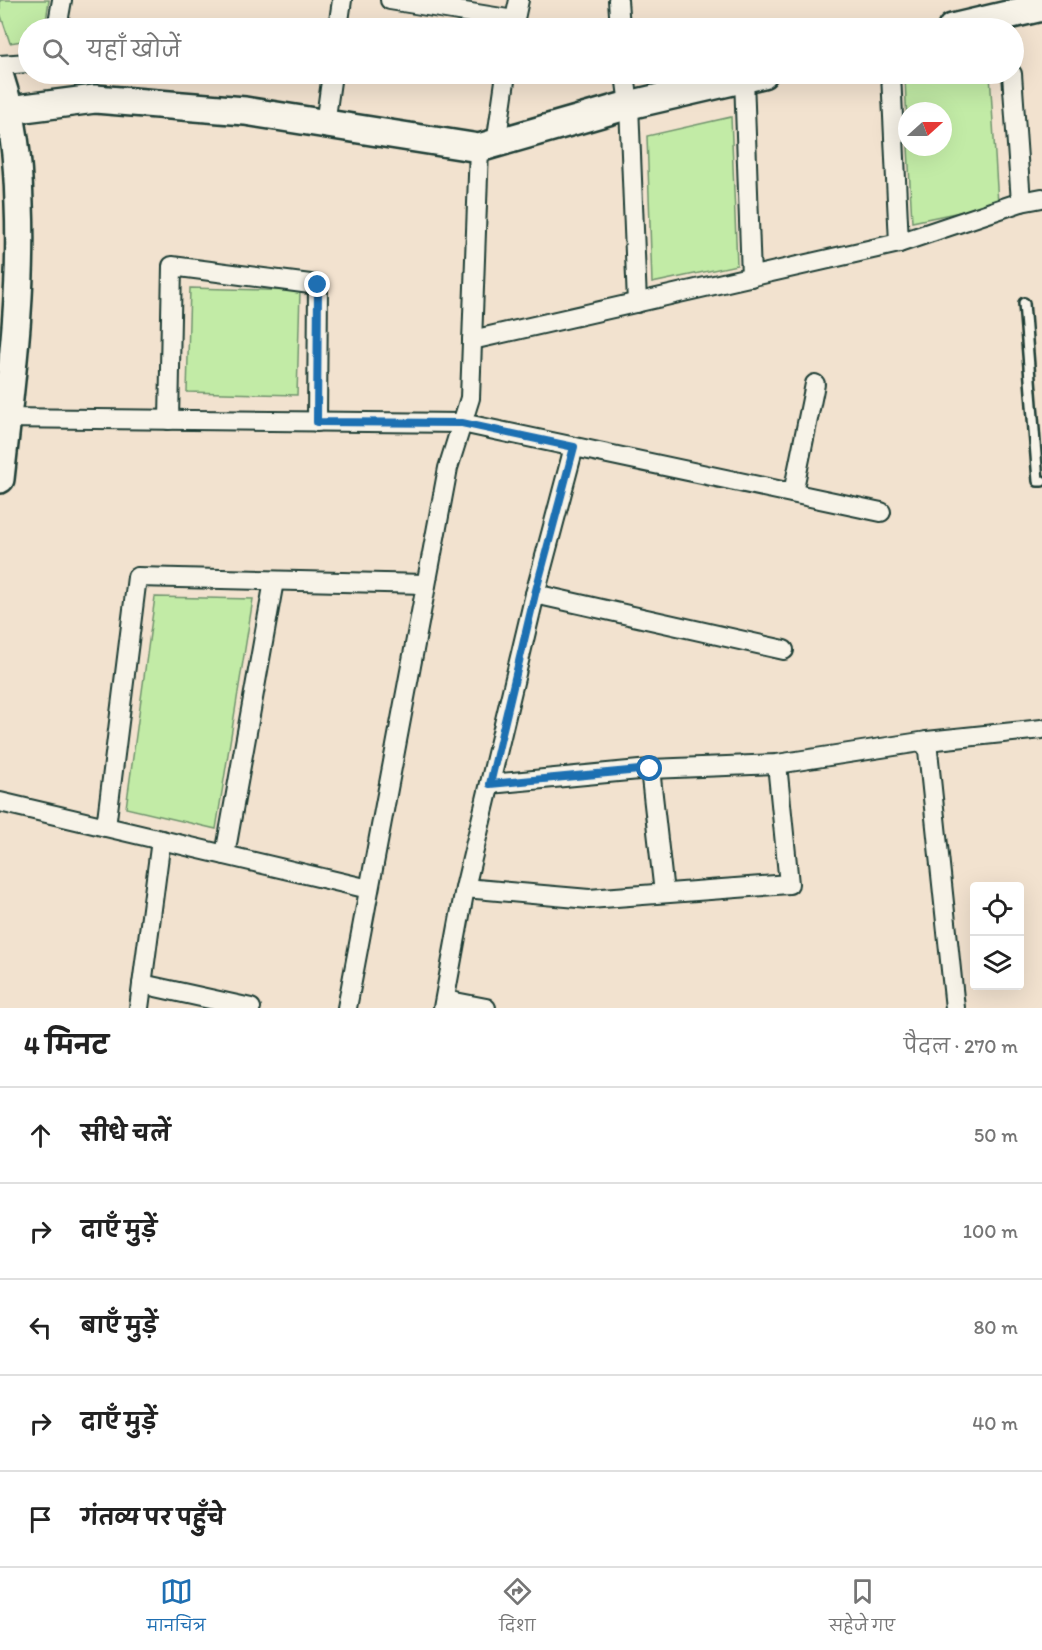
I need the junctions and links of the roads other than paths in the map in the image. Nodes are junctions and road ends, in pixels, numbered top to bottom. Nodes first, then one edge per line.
1 (62, 0) edge
2 (342, 0) edge
3 (390, 0) edge
4 (519, 0) edge
5 (618, 0) edge
6 (1042, 7) edge
7 (1009, 14) edge
8 (59, 18) edge
9 (339, 18) edge
10 (483, 18) edge
11 (515, 18) edge
12 (619, 18) edge
13 (993, 18) edge
14 (18, 64) edge
15 (0, 65) edge
16 (0, 78) edge
17 (331, 84) edge
18 (503, 84) edge
19 (626, 84) edge
20 (720, 84) edge
21 (754, 84) edge
22 (892, 84) edge
23 (1013, 84) edge
24 (629, 105) junction
25 (4, 111) edge
26 (325, 124) junction
27 (487, 146) junction
28 (1042, 198) edge
29 (1021, 202) junction
30 (900, 243) junction
31 (751, 277) junction
32 (637, 303) junction
33 (1024, 303) dead end
34 (472, 340) junction
35 (815, 384) dead end
36 (3, 418) edge
37 (169, 420) junction
38 (317, 422) junction
39 (462, 423) junction
40 (574, 447) junction
41 (0, 479) edge
42 (1042, 481) edge
43 (793, 493) junction
44 (881, 512) dead end
45 (274, 581) junction
46 (426, 584) junction
47 (535, 594) junction
48 (784, 650) dead end
49 (1042, 729) edge
50 (927, 741) junction
51 (777, 764) junction
52 (650, 769) junction
53 (490, 784) junction
54 (0, 802) edge
55 (106, 827) junction
56 (161, 840) junction
57 (225, 855) junction
58 (465, 888) junction
59 (369, 889) junction
60 (664, 893) junction
61 (142, 984) junction
62 (444, 1004) edge
63 (139, 1008) edge
64 (251, 1008) edge
65 (347, 1008) edge
66 (486, 1008) edge
67 (955, 1008) edge

1 - 8 street
2 - 9 street
3 - 10 street
4 - 11 street
5 - 12 street
6 - 7 street
7 - 13 street
14 - 15 street
16 - 25 street
17 - 26 street
18 - 27 street
19 - 24 street
20 - 24 street
21 - 31 street
22 - 30 street
23 - 29 street
24 - 27 street
24 - 32 street
25 - 26 street
25 - 36 street
26 - 27 street
27 - 34 street
28 - 29 street
29 - 30 street
30 - 31 street
31 - 32 street
32 - 34 street
33 - 42 lane
34 - 39 street
35 - 43 street
36 - 37 street
36 - 41 street
37 - 38 street
37 - 38 street
38 - 39 street
39 - 40 street
39 - 46 street
40 - 43 street
40 - 47 street
43 - 44 street
45 - 46 street
45 - 55 street
45 - 57 street
46 - 59 street
47 - 48 street
47 - 53 street
49 - 50 street
50 - 51 street
50 - 67 street
51 - 52 street
51 - 60 street
52 - 53 street
52 - 60 street
53 - 58 street
54 - 55 street
55 - 56 street
56 - 57 street
56 - 61 street
57 - 59 street
58 - 60 street
58 - 62 street
59 - 65 street
61 - 63 street
61 - 64 street
62 - 66 street

